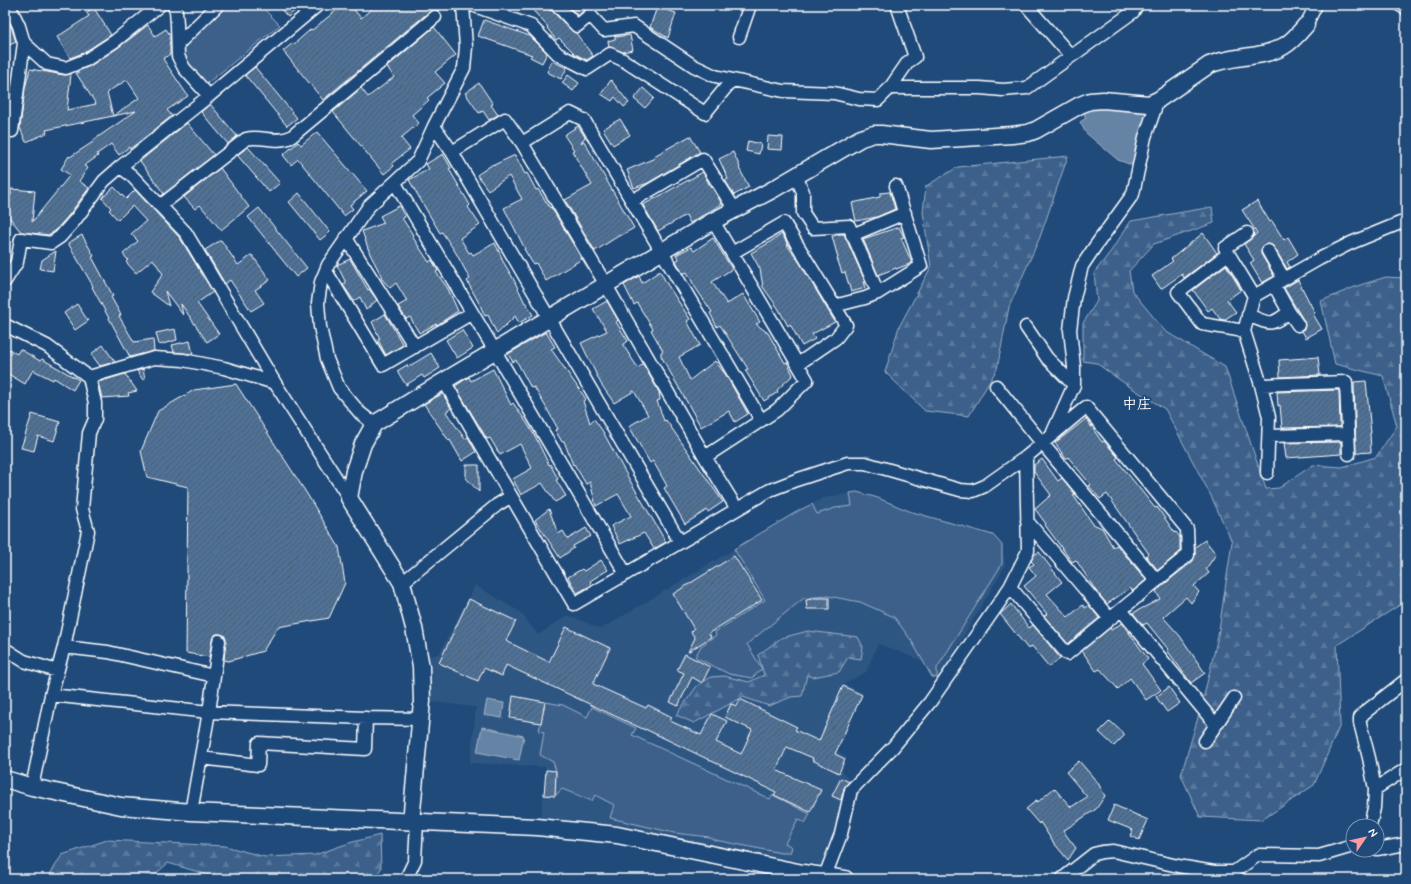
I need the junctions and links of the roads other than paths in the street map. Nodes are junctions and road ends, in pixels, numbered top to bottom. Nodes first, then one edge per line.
1 (8, 5) edge
2 (160, 5) edge
3 (173, 5) edge
4 (218, 5) edge
5 (318, 5) edge
6 (463, 5) edge
7 (472, 5) edge
8 (557, 5) edge
9 (750, 5) edge
10 (897, 5) edge
11 (1137, 5) edge
12 (1316, 5) edge
13 (1400, 5) edge
14 (1032, 7) edge
15 (1406, 9) edge
16 (435, 17) dead end
17 (1306, 25) joint
18 (739, 37) dead end
19 (24, 43) junction
20 (178, 44) junction
21 (1071, 56) junction
22 (732, 80) junction
23 (890, 88) junction
24 (209, 96) junction
25 (1158, 100) junction
26 (434, 126) junction
27 (12, 131) dead end
28 (522, 144) junction
29 (452, 152) junction
30 (120, 167) junction
31 (796, 176) junction
32 (395, 183) junction
33 (896, 186) dead end
34 (632, 201) junction
35 (160, 206) junction
36 (735, 210) junction
37 (905, 213) junction
38 (713, 221) junction
39 (1406, 222) edge
40 (1248, 233) dead end
41 (852, 235) junction
42 (346, 238) junction
43 (1268, 251) dead end
44 (662, 252) junction
45 (732, 253) junction
46 (1228, 254) junction
47 (326, 271) junction
48 (5, 281) edge
49 (1279, 282) junction
50 (606, 285) junction
51 (878, 293) junction
52 (1254, 296) junction
53 (834, 306) junction
54 (1289, 312) junction
55 (472, 313) junction
56 (1248, 315) junction
57 (550, 318) junction
58 (5, 325) edge
59 (1298, 325) dead end
60 (1026, 327) dead end
61 (1244, 331) junction
62 (415, 347) junction
63 (495, 350) junction
64 (798, 364) junction
65 (89, 377) junction
66 (444, 381) junction
67 (275, 383) junction
68 (1074, 385) junction
69 (1261, 385) junction
70 (996, 386) dead end
71 (761, 420) junction
72 (374, 424) junction
73 (1348, 434) junction
74 (1052, 435) junction
75 (1269, 436) junction
76 (1042, 443) junction
77 (1349, 454) dead end
78 (705, 457) junction
79 (1026, 457) junction
80 (1267, 473) dead end
81 (510, 497) junction
82 (349, 498) junction
83 (737, 509) junction
84 (1027, 521) junction
85 (680, 542) junction
86 (626, 574) junction
87 (1157, 581) junction
88 (402, 583) junction
89 (1010, 586) junction
90 (1121, 610) junction
91 (1110, 619) junction
92 (219, 641) dead end
93 (64, 647) junction
94 (5, 649) edge
95 (57, 671) junction
96 (214, 676) junction
97 (1406, 680) edge
98 (51, 695) junction
99 (1234, 698) dead end
100 (209, 712) junction
101 (366, 718) junction
102 (420, 720) junction
103 (1216, 725) junction
104 (1206, 741) dead end
105 (201, 758) junction
106 (1406, 769) edge
107 (5, 779) edge
108 (32, 788) junction
109 (1375, 789) junction
110 (191, 812) junction
111 (1372, 818) edge
112 (414, 822) junction
113 (1406, 844) edge
114 (1345, 848) edge
115 (1385, 848) edge
116 (826, 876) junction
117 (1233, 876) edge
118 (406, 879) edge
119 (845, 879) edge
120 (1062, 879) edge

1 - 19 street
2 - 19 street
3 - 20 street
4 - 20 street
5 - 24 street
6 - 26 street
7 - 22 street
8 - 22 street
9 - 18 street
10 - 23 street
11 - 21 street
12 - 17 street
13 - 15 street
14 - 21 street
16 - 35 street
17 - 25 street
19 - 27 street
20 - 24 street
21 - 23 street
22 - 23 street
24 - 30 street
25 - 31 street
25 - 68 street
26 - 29 street
26 - 32 street
28 - 29 street
28 - 34 street
28 - 50 street
29 - 57 street
30 - 35 street
30 - 48 street
31 - 36 street
31 - 41 street
32 - 42 street
32 - 55 street
33 - 37 street
34 - 36 street
34 - 44 street
35 - 67 street
36 - 38 street
37 - 41 street
37 - 51 street
38 - 44 street
38 - 45 street
39 - 49 street
40 - 46 street
41 - 51 street
42 - 47 street
42 - 62 street
43 - 49 street
44 - 50 street
44 - 71 street
45 - 53 street
45 - 64 street
46 - 52 street
46 - 61 street
47 - 62 street
47 - 72 street
49 - 52 street
49 - 54 street
50 - 57 street
50 - 78 street
51 - 53 street
52 - 56 street
53 - 64 street
54 - 56 street
54 - 59 street
55 - 62 street
55 - 63 street
56 - 61 street
57 - 63 street
57 - 85 street
58 - 65 street
60 - 68 street
61 - 69 street
63 - 66 street
63 - 86 street
64 - 71 street
65 - 67 street
65 - 93 street
66 - 72 street
66 - 81 street
67 - 82 street
68 - 74 street
69 - 73 street
69 - 75 street
70 - 76 street
71 - 78 street
72 - 82 street
73 - 75 street
73 - 77 street
74 - 76 street
74 - 87 street
75 - 80 street
76 - 79 street
76 - 87 street
78 - 83 street
79 - 83 street
79 - 84 street
81 - 86 street
81 - 88 street
82 - 88 street
83 - 85 street
84 - 89 street
84 - 91 street
85 - 86 street
87 - 90 street
88 - 102 street
89 - 91 street
89 - 116 street
90 - 91 street
90 - 103 street
92 - 96 street
93 - 95 street
93 - 96 street
94 - 95 street
95 - 98 street
96 - 100 street
97 - 109 street
98 - 100 street
98 - 108 street
99 - 103 street
100 - 101 street
100 - 105 street
101 - 102 street
101 - 105 street
102 - 112 street
103 - 104 street
105 - 110 street
106 - 109 street
107 - 108 street
108 - 110 street
109 - 111 street
110 - 112 street
112 - 116 street
112 - 118 street
113 - 115 street
114 - 117 street
116 - 119 street
117 - 120 street

